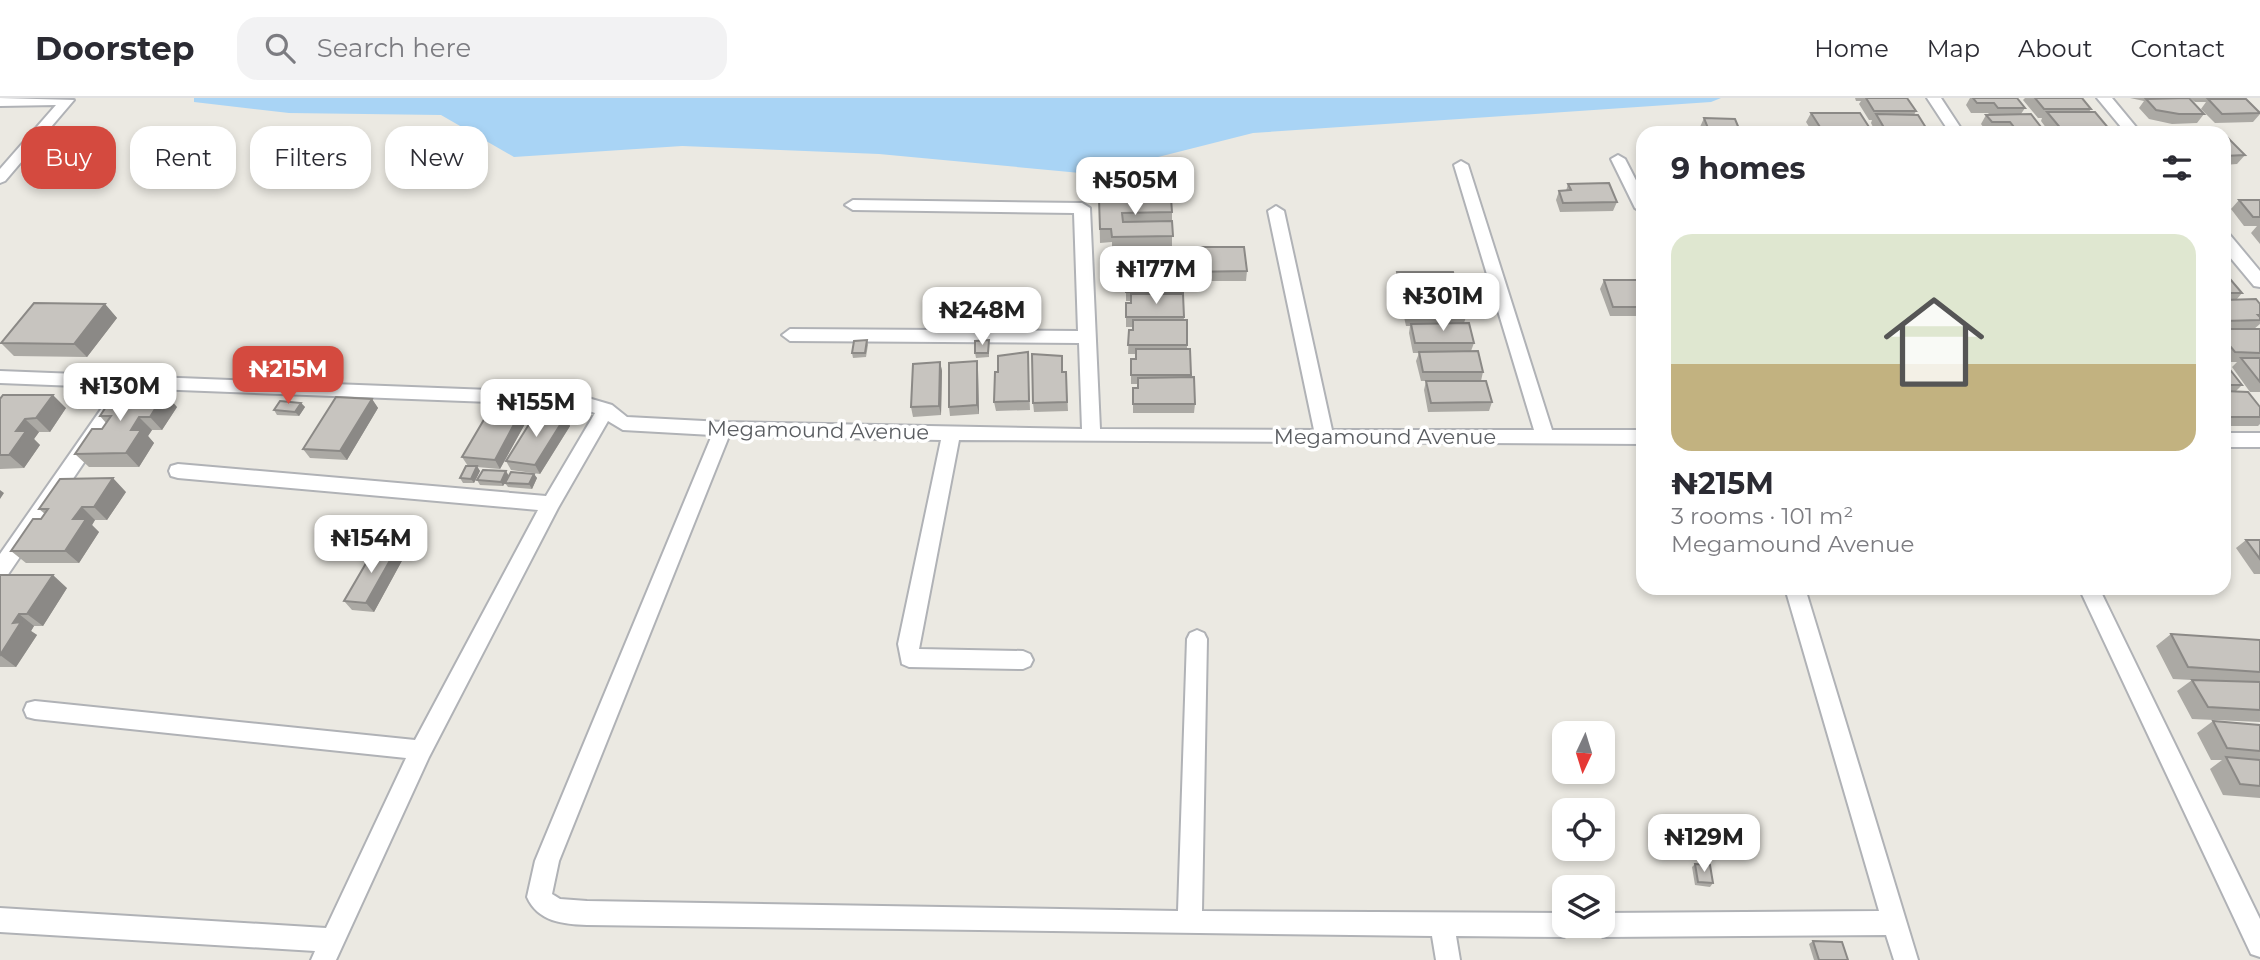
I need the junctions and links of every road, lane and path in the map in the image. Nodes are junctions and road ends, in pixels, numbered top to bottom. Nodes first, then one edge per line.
1 (1934, 98) edge
2 (2104, 98) edge
3 (0, 102) edge
4 (1952, 126) edge
5 (2128, 126) edge
6 (1618, 159) dead end
7 (1461, 165) dead end
8 (0, 178) edge
9 (1636, 194) edge
10 (853, 205) dead end
11 (1276, 211) dead end
12 (2231, 247) edge
13 (2260, 282) edge
14 (790, 335) dead end
15 (1087, 337) junction
16 (0, 377) edge
17 (130, 382) junction
18 (606, 410) junction
19 (723, 429) junction
20 (951, 433) junction
21 (1091, 436) junction
22 (1324, 436) junction
23 (1545, 436) junction
24 (1636, 438) edge
25 (2231, 440) edge
26 (2260, 440) edge
27 (178, 471) dead end
28 (551, 504) junction
29 (0, 570) edge
30 (1797, 595) edge
31 (2092, 595) edge
32 (1197, 639) dead end
33 (1023, 660) dead end
34 (34, 710) dead end
35 (421, 750) junction
36 (0, 920) edge
37 (1190, 922) junction
38 (1895, 923) junction
39 (1442, 925) junction
40 (1552, 925) edge
41 (1615, 925) edge
42 (2260, 945) edge
43 (327, 950) edge
44 (1448, 960) edge
45 (1906, 960) edge

1 - 4 street
2 - 5 street
3 - 8 street
6 - 9 street
7 - 23 street
10 - 15 street
11 - 22 street
12 - 13 street
14 - 15 street
15 - 21 street
16 - 17 street, Megamound Avenue
17 - 18 street, Megamound Avenue
17 - 29 street
18 - 19 street, Megamound Avenue
18 - 28 street
19 - 20 street, Megamound Avenue
19 - 37 street
20 - 21 street, Megamound Avenue
20 - 33 street
21 - 22 street, Megamound Avenue
22 - 23 street, Megamound Avenue
23 - 24 street, Megamound Avenue
25 - 26 street
27 - 28 street
28 - 35 street
30 - 38 street
31 - 42 street
32 - 37 street
34 - 35 street
35 - 43 street
36 - 43 street
37 - 39 street
38 - 41 street
38 - 45 street
39 - 40 street
39 - 44 street

